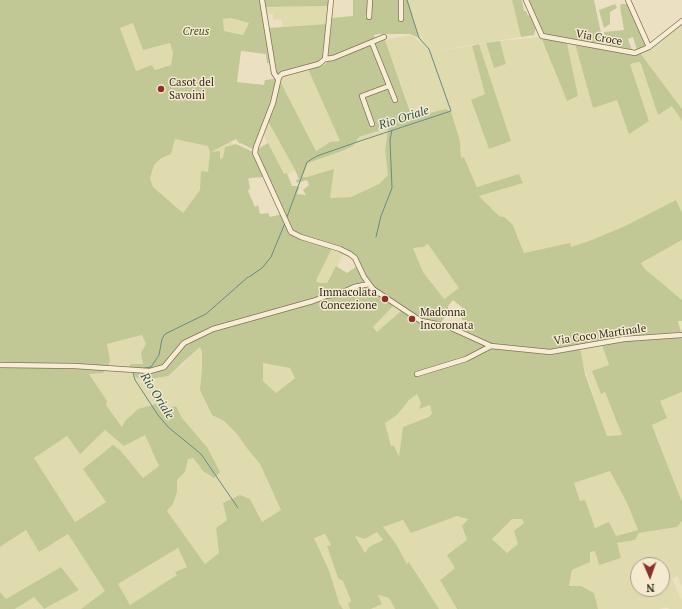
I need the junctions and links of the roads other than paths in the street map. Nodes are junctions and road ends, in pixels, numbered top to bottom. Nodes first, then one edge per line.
1 (262, 0) edge
2 (331, 0) edge
3 (370, 0) edge
4 (401, 0) edge
5 (526, 0) edge
6 (628, 0) edge
7 (369, 17) dead end
8 (401, 19) dead end
9 (682, 21) edge
10 (384, 37) dead end
11 (372, 43) junction
12 (649, 47) junction
13 (325, 59) junction
14 (278, 79) junction
15 (389, 86) junction
16 (395, 100) dead end
17 (372, 124) dead end
18 (370, 284) junction
19 (682, 335) edge
20 (491, 346) junction
21 (0, 365) edge
22 (417, 374) dead end

1 - 14 street
2 - 13 street
3 - 7 street
4 - 8 street
5 - 12 street, Via Croce
6 - 12 street
9 - 12 street, Via Croce
10 - 11 street
11 - 13 street
11 - 15 street
13 - 14 street
14 - 18 street, Via Coco Martinale
15 - 16 street
15 - 17 street
18 - 20 street, Via Coco Martinale
18 - 21 street
19 - 20 street, Via Coco Martinale
20 - 22 street

